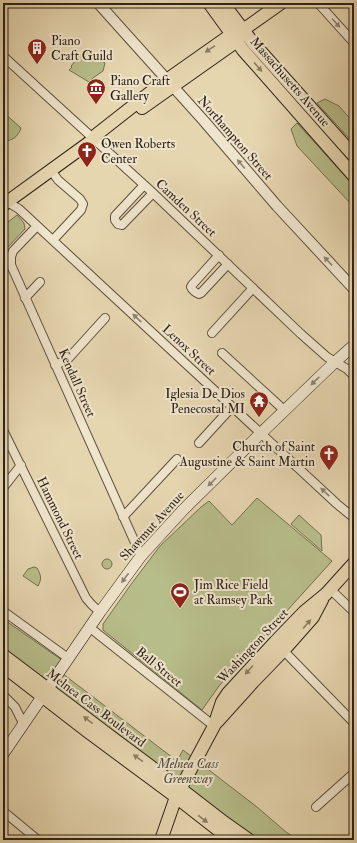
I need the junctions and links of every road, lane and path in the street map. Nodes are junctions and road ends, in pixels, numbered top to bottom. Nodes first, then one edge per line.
1 (98, 3) edge
2 (209, 3) edge
3 (223, 3) edge
4 (281, 3) edge
5 (318, 3) edge
6 (243, 30) junction
7 (234, 38) junction
8 (354, 44) edge
9 (3, 56) edge
10 (170, 83) junction
11 (94, 139) junction
12 (354, 156) edge
13 (50, 170) junction
14 (354, 176) edge
15 (144, 185) junction
16 (153, 193) junction
17 (4, 202) edge
18 (37, 226) junction
19 (53, 240) junction
20 (219, 255) junction
21 (228, 264) junction
22 (40, 282) dead end
23 (253, 288) junction
24 (354, 289) edge
25 (25, 298) junction
26 (105, 318) dead end
27 (212, 333) dead end
28 (354, 345) edge
29 (222, 353) dead end
30 (335, 362) junction
31 (55, 365) junction
32 (354, 376) edge
33 (232, 407) junction
34 (284, 410) junction
35 (3, 430) edge
36 (261, 433) junction
37 (198, 443) dead end
38 (177, 459) dead end
39 (20, 465) junction
40 (3, 488) edge
41 (124, 517) junction
42 (354, 518) edge
43 (141, 556) junction
44 (354, 563) edge
45 (328, 592) junction
46 (3, 611) edge
47 (100, 612) junction
48 (354, 612) edge
49 (89, 627) junction
50 (279, 646) junction
51 (3, 655) edge
52 (68, 658) junction
53 (3, 666) edge
54 (45, 692) junction
55 (3, 695) edge
56 (23, 723) junction
57 (354, 723) edge
58 (214, 726) junction
59 (3, 754) edge
60 (354, 773) edge
61 (178, 793) junction
62 (316, 807) dead end
63 (3, 812) edge
64 (38, 840) edge
65 (161, 840) edge
66 (231, 840) edge
67 (249, 840) edge

1 - 10 street, Northampton Street
2 - 7 main road, Massachusetts Avenue
3 - 6 main road, Massachusetts Avenue
4 - 6 main road
5 -> 8 street
6 - 7 main road
6 - 12 main road, Massachusetts Avenue
7 - 10 main road
7 -> 14 main road, Massachusetts Avenue
9 - 11 street, Camden Street
10 - 11 main road
24 -> 10 street, Northampton Street
11 - 13 main road
11 - 15 street, Camden Street
13 - 17 main road
13 - 19 street
15 - 16 street, Camden Street
15 - 16 street
16 - 20 street, Camden Street
17 - 18 street, Lenox Street
18 - 19 street, Lenox Street
18 - 25 street, Kendall Street
33 -> 19 street, Lenox Street
20 - 21 street, Camden Street
20 - 21 street
21 - 23 street, Camden Street
22 - 25 street
23 - 27 street
23 - 30 street, Camden Street
25 - 31 street, Kendall Street
26 - 31 street
28 - 30 main road, Shawmut Avenue
29 - 34 street
30 - 32 street, Camden Street
30 -> 34 main road, Shawmut Avenue
31 - 41 street, Kendall Street
33 - 36 street, Lenox Street
33 - 37 street
34 - 36 main road, Shawmut Avenue
35 - 39 street, Hammond Street
42 -> 36 street, Lenox Street
36 -> 43 main road, Shawmut Avenue
38 - 41 street
39 - 40 street
39 - 47 street, Hammond Street
41 - 43 street, Kendall Street
43 -> 47 main road, Shawmut Avenue
44 - 45 main road, Washington Street
45 - 48 street
45 - 50 main road, Washington Street
46 - 52 street
47 - 49 main road, Shawmut Avenue
49 - 52 main road, Shawmut Avenue
49 - 58 street, Ball Street
50 - 57 street
50 - 58 main road, Washington Street
51 - 54 main road, Melnea Cass Boulevard
52 - 54 main road, Shawmut Avenue
53 - 54 main road, Melnea Cass Boulevard
54 - 56 main road, Shawmut Avenue
54 - 61 main road, Melnea Cass Boulevard
55 - 56 street
56 - 59 main road, Shawmut Avenue
58 - 61 main road, Washington Street
60 - 62 street
61 - 65 main road, Washington Street
61 -> 66 main road, Melnea Cass Boulevard
61 - 67 main road, Melnea Cass Boulevard
63 - 64 street

